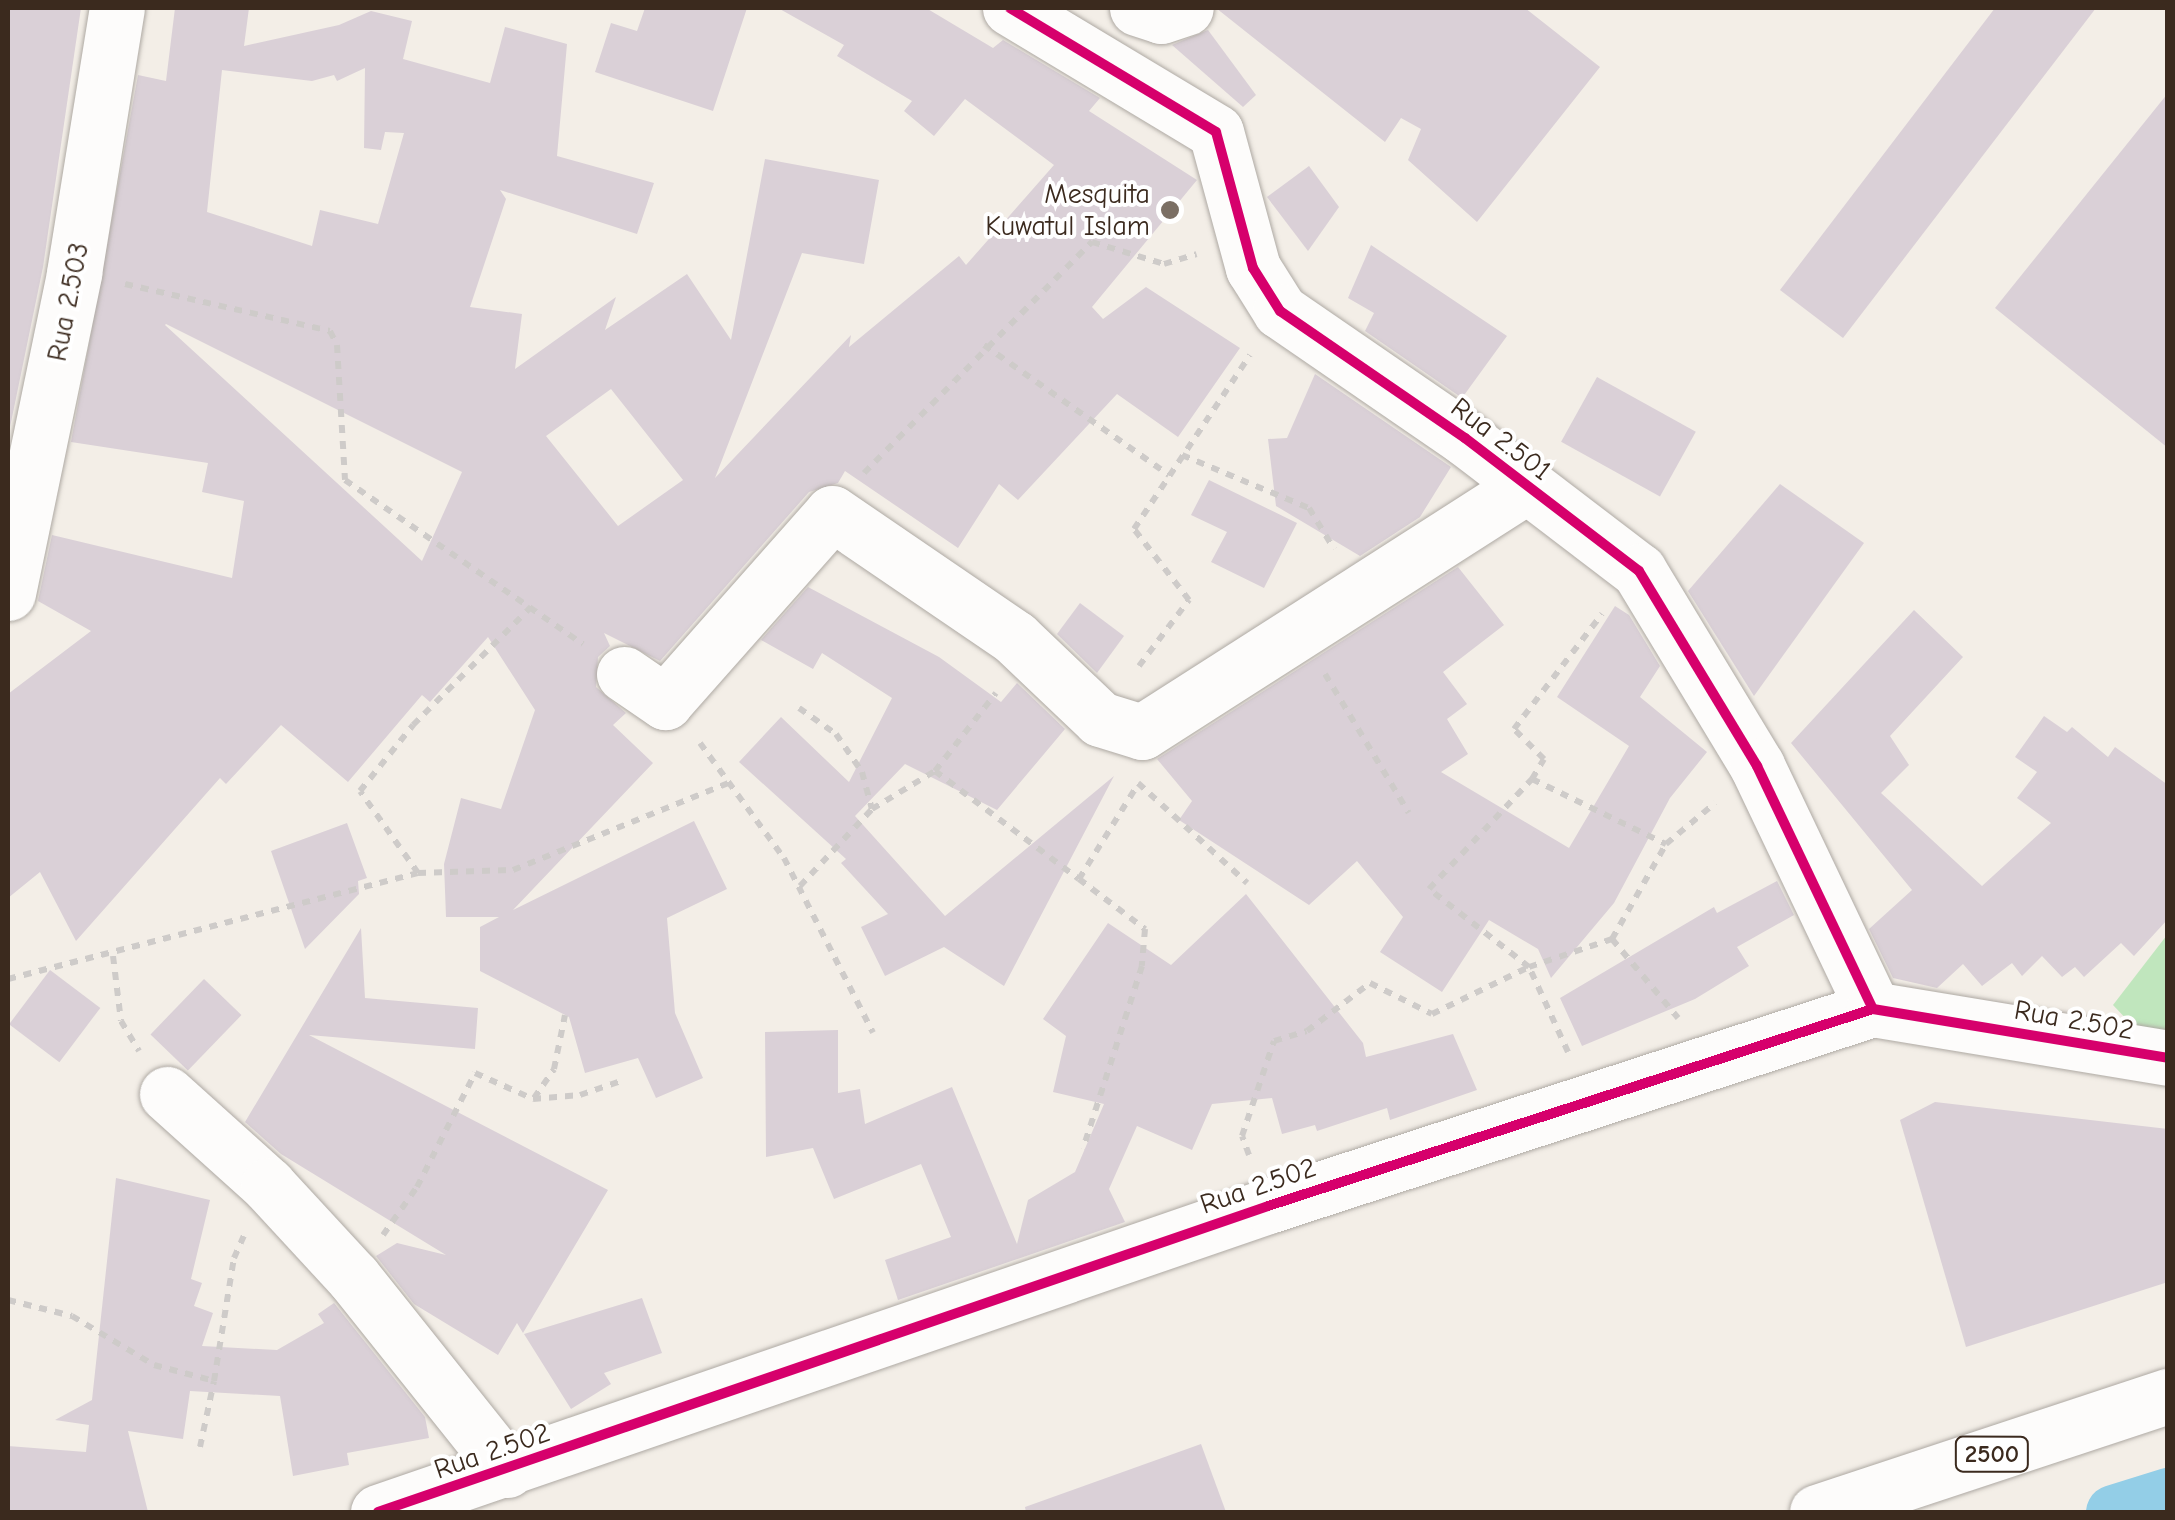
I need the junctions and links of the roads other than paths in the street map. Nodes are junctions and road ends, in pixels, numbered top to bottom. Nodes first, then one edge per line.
1 (118, 8) edge
2 (1010, 8) edge
3 (1136, 8) edge
4 (1186, 8) edge
5 (1527, 486) junction
6 (8, 594) edge
7 (645, 688) road end
8 (1873, 1009) junction
9 (2157, 1042) edge
10 (167, 1094) dead end
11 (2168, 1396) edge
12 (507, 1470) junction
13 (378, 1512) edge
14 (1817, 1512) edge

1 - 6 street, Rua 2.503
2 - 5 street, Rua 2.501
3 - 4 street
5 - 7 street
5 - 8 street, Rua 2.501
8 - 9 street, Rua 2.502
8 - 12 street, Rua 2.502
10 - 12 street
11 - 14 street, 2500
12 - 13 street, Rua 2.502

